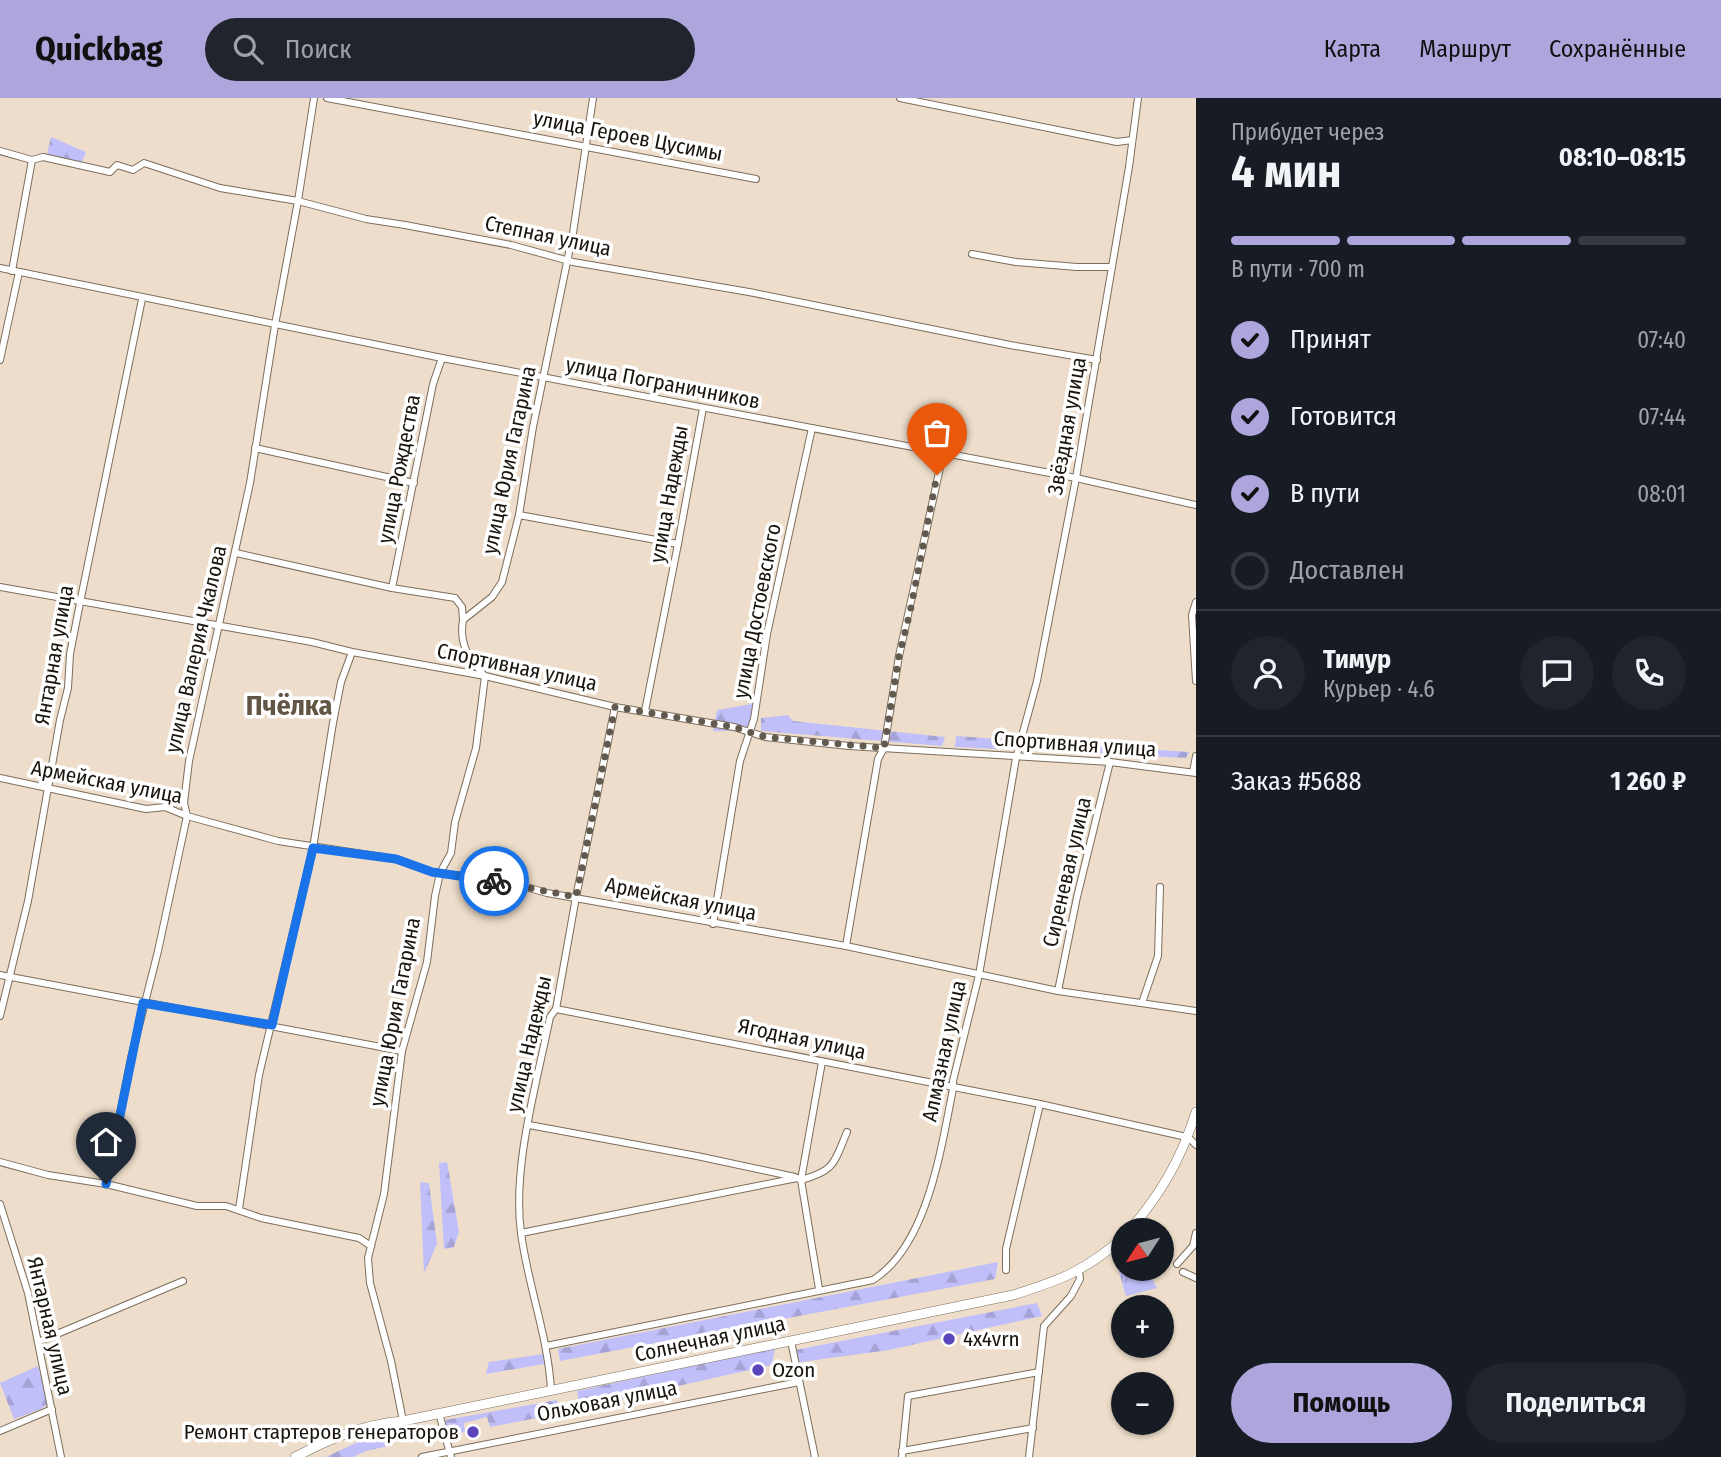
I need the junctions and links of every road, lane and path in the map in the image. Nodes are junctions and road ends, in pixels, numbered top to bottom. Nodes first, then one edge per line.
1 (314, 98) edge
2 (327, 98) edge
3 (593, 98) edge
4 (900, 98) edge
5 (1138, 98) edge
6 (1132, 140) junction
7 (586, 146) junction
8 (0, 151) edge
9 (32, 160) junction
10 (756, 179) dead end
11 (298, 201) junction
12 (972, 254) dead end
13 (567, 260) junction
14 (1110, 267) junction
15 (0, 268) edge
16 (15, 271) junction
17 (142, 299) junction
18 (275, 325) junction
19 (442, 358) junction
20 (0, 360) edge
21 (1097, 360) junction
22 (545, 378) junction
23 (702, 408) junction
24 (812, 428) junction
25 (256, 448) junction
26 (943, 454) junction
27 (1076, 478) junction
28 (414, 483) junction
29 (1196, 505) edge
30 (519, 515) junction
31 (678, 544) junction
32 (236, 554) junction
33 (0, 587) edge
34 (392, 588) junction
35 (1196, 602) edge
36 (80, 603) junction
37 (463, 620) junction
38 (219, 625) junction
39 (352, 652) junction
40 (485, 676) junction
41 (1196, 681) edge
42 (615, 707) junction
43 (645, 711) junction
44 (749, 733) junction
45 (884, 748) junction
46 (1196, 756) edge
47 (1016, 758) junction
48 (1110, 762) junction
49 (1194, 772) edge
50 (0, 778) edge
51 (48, 790) junction
52 (187, 816) junction
53 (313, 848) junction
54 (440, 873) junction
55 (1160, 887) dead end
56 (576, 897) junction
57 (713, 924) junction
58 (846, 946) junction
59 (0, 975) edge
60 (979, 975) junction
61 (10, 978) junction
62 (1058, 990) junction
63 (143, 1003) junction
64 (1142, 1003) junction
65 (556, 1009) junction
66 (1196, 1011) edge
67 (0, 1016) edge
68 (272, 1025) junction
69 (402, 1051) junction
70 (822, 1062) junction
71 (953, 1088) junction
72 (1040, 1104) junction
73 (1196, 1112) edge
74 (528, 1125) junction
75 (847, 1132) dead end
76 (1188, 1137) junction
77 (1196, 1145) edge
78 (0, 1162) edge
79 (799, 1179) junction
80 (106, 1184) junction
81 (0, 1204) edge
82 (239, 1209) junction
83 (1140, 1218) edge
84 (521, 1233) junction
85 (1196, 1233) edge
86 (371, 1246) junction
87 (1111, 1247) edge
88 (1177, 1264) dead end
89 (1006, 1270) dead end
90 (1079, 1271) junction
91 (1183, 1272) dead end
92 (1196, 1278) edge
93 (183, 1281) dead end
94 (819, 1289) junction
95 (791, 1341) junction
96 (38, 1342) junction
97 (546, 1346) junction
98 (1039, 1372) junction
99 (799, 1382) junction
100 (551, 1390) junction
101 (52, 1409) junction
102 (439, 1413) junction
103 (402, 1421) junction
104 (1033, 1428) junction
105 (0, 1431) edge
106 (450, 1454) edge
107 (902, 1454) edge
108 (61, 1457) edge
109 (295, 1457) edge
110 (422, 1457) edge
111 (812, 1457) edge
112 (1029, 1457) edge

1 - 11 street, улица Валерия Чкалова
2 - 7 street, улица Героев Цусимы
3 - 7 street, улица Юрия Гагарина
4 - 6 street
5 - 6 street, Звёздная улица
6 - 14 street, Звёздная улица
7 - 10 street, улица Героев Цусимы
7 - 13 street, улица Юрия Гагарина
8 - 9 street, Степная улица
9 - 11 street, Степная улица
9 - 16 street
11 - 13 street, Степная улица
11 - 18 street, улица Валерия Чкалова
12 - 14 street
13 - 21 street, Степная улица
13 - 22 street, улица Юрия Гагарина
14 - 21 street, Звёздная улица
15 - 16 street, улица Пограничников
16 - 17 street, улица Пограничников
16 - 20 street
17 - 18 street, улица Пограничников
17 - 36 street, Янтарная улица
18 - 19 street, улица Пограничников
18 - 25 street, улица Валерия Чкалова
19 - 22 street, улица Пограничников
19 - 28 street, улица Рождества
21 - 27 street, Звёздная улица
22 - 23 street, улица Пограничников
22 - 30 street, улица Юрия Гагарина
23 - 24 street, улица Пограничников
23 - 31 street, улица Надежды
24 - 26 street, улица Пограничников
24 - 44 street, улица Достоевского
25 - 28 street
25 - 32 street, улица Валерия Чкалова
26 - 27 street, улица Пограничников
26 - 45 street
27 - 29 street, улица Пограничников
27 - 47 street, Звёздная улица
28 - 34 street, улица Рождества
30 - 31 street
30 - 37 street, улица Юрия Гагарина
31 - 43 street, улица Надежды
32 - 34 street
32 - 38 street, улица Валерия Чкалова
33 - 36 street, Спортивная улица
34 - 37 street
35 - 41 street
36 - 38 street, Спортивная улица
36 - 51 street, Янтарная улица
37 - 40 street
38 - 39 street, Спортивная улица
38 - 52 street, улица Валерия Чкалова
39 - 40 street, Спортивная улица
39 - 53 street
40 - 42 street, Спортивная улица
40 - 54 street, улица Юрия Гагарина
42 - 43 street, Спортивная улица
42 - 56 street, улица Надежды
43 - 44 street, Спортивная улица
44 - 45 street, Спортивная улица
44 - 57 street, улица Достоевского
45 - 47 street, Спортивная улица
45 - 58 street
46 - 49 street
47 - 48 street, Спортивная улица
47 - 60 street, Алмазная улица
48 - 49 street, Спортивная улица
48 - 62 street, Сиреневая улица
50 - 51 street, Армейская улица
51 - 52 street, Армейская улица
51 - 61 street, Янтарная улица
52 - 53 street, Армейская улица
52 - 63 street, улица Валерия Чкалова
53 - 54 street, Армейская улица
53 - 68 street
54 - 56 street, Армейская улица
54 - 69 street, улица Юрия Гагарина
55 - 64 street
56 - 57 street, Армейская улица
56 - 65 street, улица Надежды
57 - 58 street, Армейская улица
58 - 60 street, Армейская улица
59 - 61 street
60 - 62 street, Армейская улица
60 - 71 street, Алмазная улица
61 - 63 street
61 - 67 street, Янтарная улица
62 - 64 street, Армейская улица
63 - 68 street
63 - 80 street, улица Валерия Чкалова
64 - 66 street, Армейская улица
65 - 70 street, Ягодная улица
65 - 74 street, улица Надежды
68 - 69 street
68 - 82 street
69 - 86 street, улица Юрия Гагарина
70 - 71 street, Ягодная улица
70 - 79 street
71 - 72 street, Ягодная улица
71 - 94 street, Алмазная улица
72 - 76 street, Ягодная улица
72 - 89 street
73 - 76 street
74 - 79 street
74 - 84 street, улица Надежды
75 - 79 street
76 - 77 street
76 - 83 street
78 - 80 street
79 - 84 street
79 - 94 street
80 - 82 street
81 - 96 street, Янтарная улица
82 - 86 street
84 - 97 street, улица Надежды
85 - 88 street
86 - 103 street, улица Юрия Гагарина
87 - 90 street, Солнечная улица
90 - 95 street, Солнечная улица
90 - 98 street
91 - 92 street
93 - 96 street
94 - 97 street, Алмазная улица
95 - 99 street
95 - 100 street, Солнечная улица
96 - 101 street, Янтарная улица
97 - 100 street, улица Надежды
98 - 104 street
98 - 107 street
99 - 106 street, Ольховая улица
99 - 111 street
100 - 102 street, Солнечная улица
101 - 105 street
101 - 108 street, Янтарная улица
102 - 103 street, Солнечная улица
102 - 106 street
103 - 109 street, Солнечная улица
104 - 107 street
104 - 112 street
106 - 110 street, Ольховая улица

